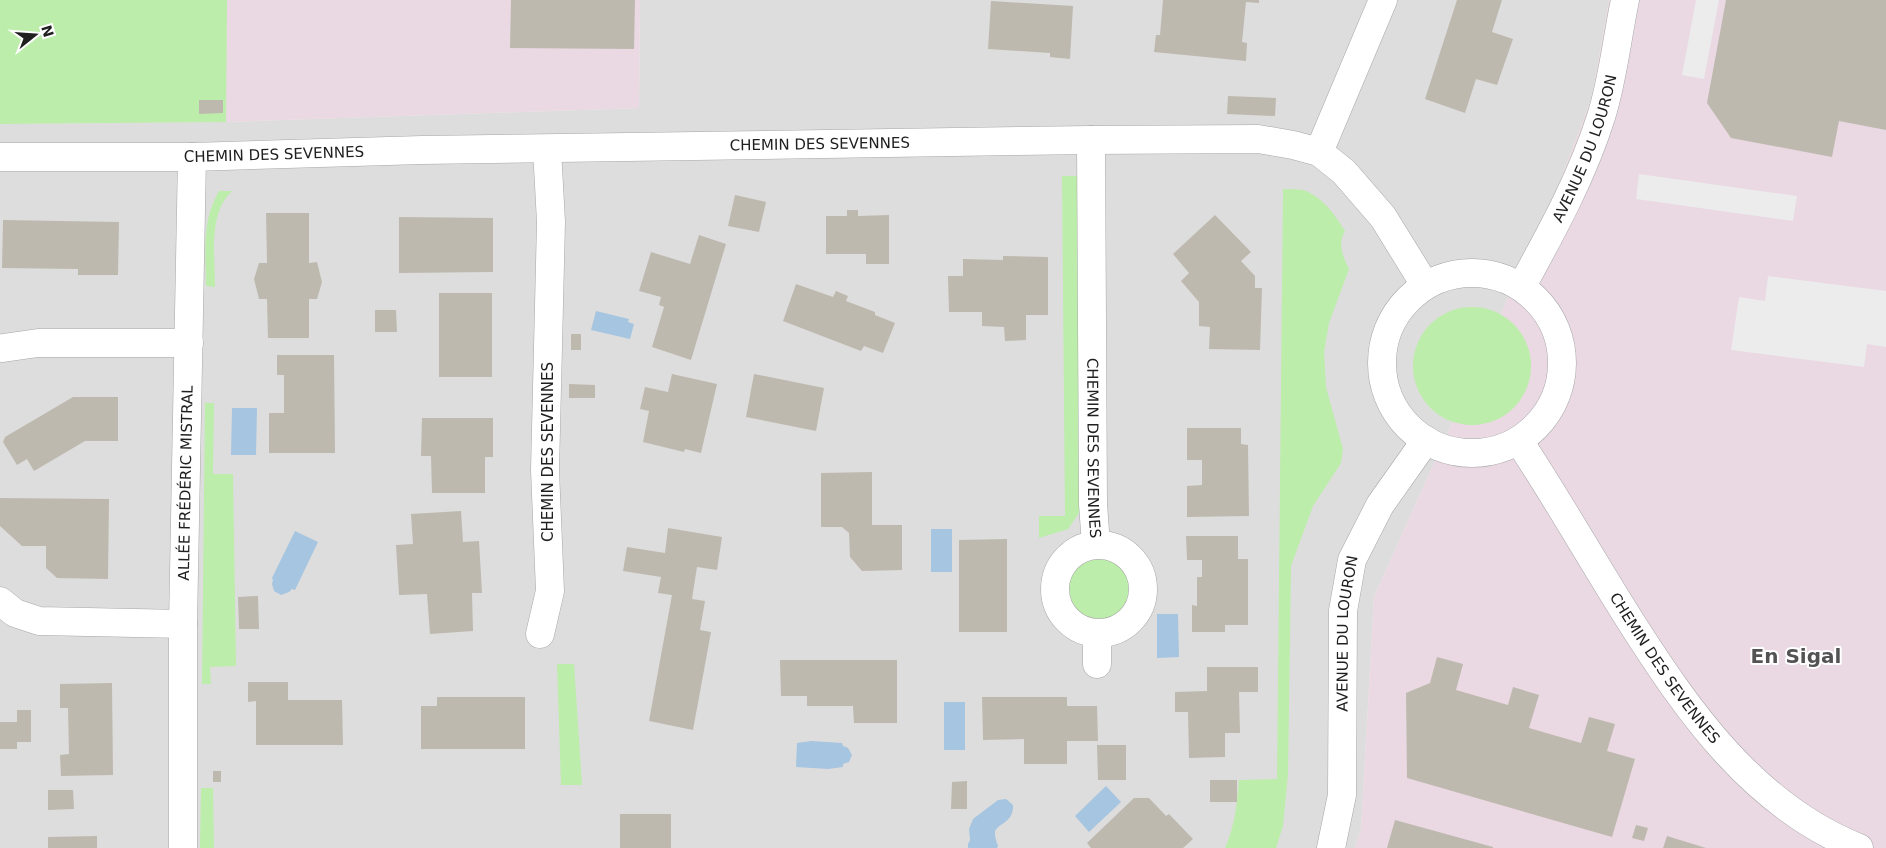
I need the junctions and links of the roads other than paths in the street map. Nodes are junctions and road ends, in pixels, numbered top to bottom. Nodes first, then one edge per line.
1 (1383, 0) edge
2 (1625, 0) edge
3 (1091, 140) junction
4 (547, 149) junction
5 (1319, 152) junction
6 (0, 157) edge
7 (192, 157) junction
8 (1425, 285) junction
9 (1522, 286) junction
10 (189, 343) junction
11 (3, 348) dead end
12 (1426, 440) junction
13 (1519, 440) junction
14 (1096, 545) junction
15 (0, 601) edge
16 (183, 624) junction
17 (540, 634) dead end
18 (1097, 634) junction
19 (1097, 664) dead end
20 (182, 848) edge
21 (1331, 848) edge
22 (1859, 848) edge

1 - 5 street
2 - 9 street, AVENUE DU LOURON
3 - 4 street, CHEMIN DES SEVENNES
3 - 5 street, CHEMIN DES SEVENNES
3 - 14 street, CHEMIN DES SEVENNES
4 - 7 street, CHEMIN DES SEVENNES
4 - 17 street, CHEMIN DES SEVENNES
5 - 8 street, CHEMIN DES SEVENNES
6 - 7 street, CHEMIN DES SEVENNES
7 - 10 street, ALLÉE FRÉDÉRIC MISTRAL
8 - 9 street
8 - 12 street
9 - 13 street
10 - 11 street
10 - 16 street, ALLÉE FRÉDÉRIC MISTRAL
12 - 13 street
12 - 21 street, AVENUE DU LOURON
13 - 22 street, CHEMIN DES SEVENNES
14 - 18 street, CHEMIN DES SEVENNES
14 - 18 street, CHEMIN DES SEVENNES
15 - 16 street
16 - 20 street, ALLÉE FRÉDÉRIC MISTRAL
18 - 19 street

